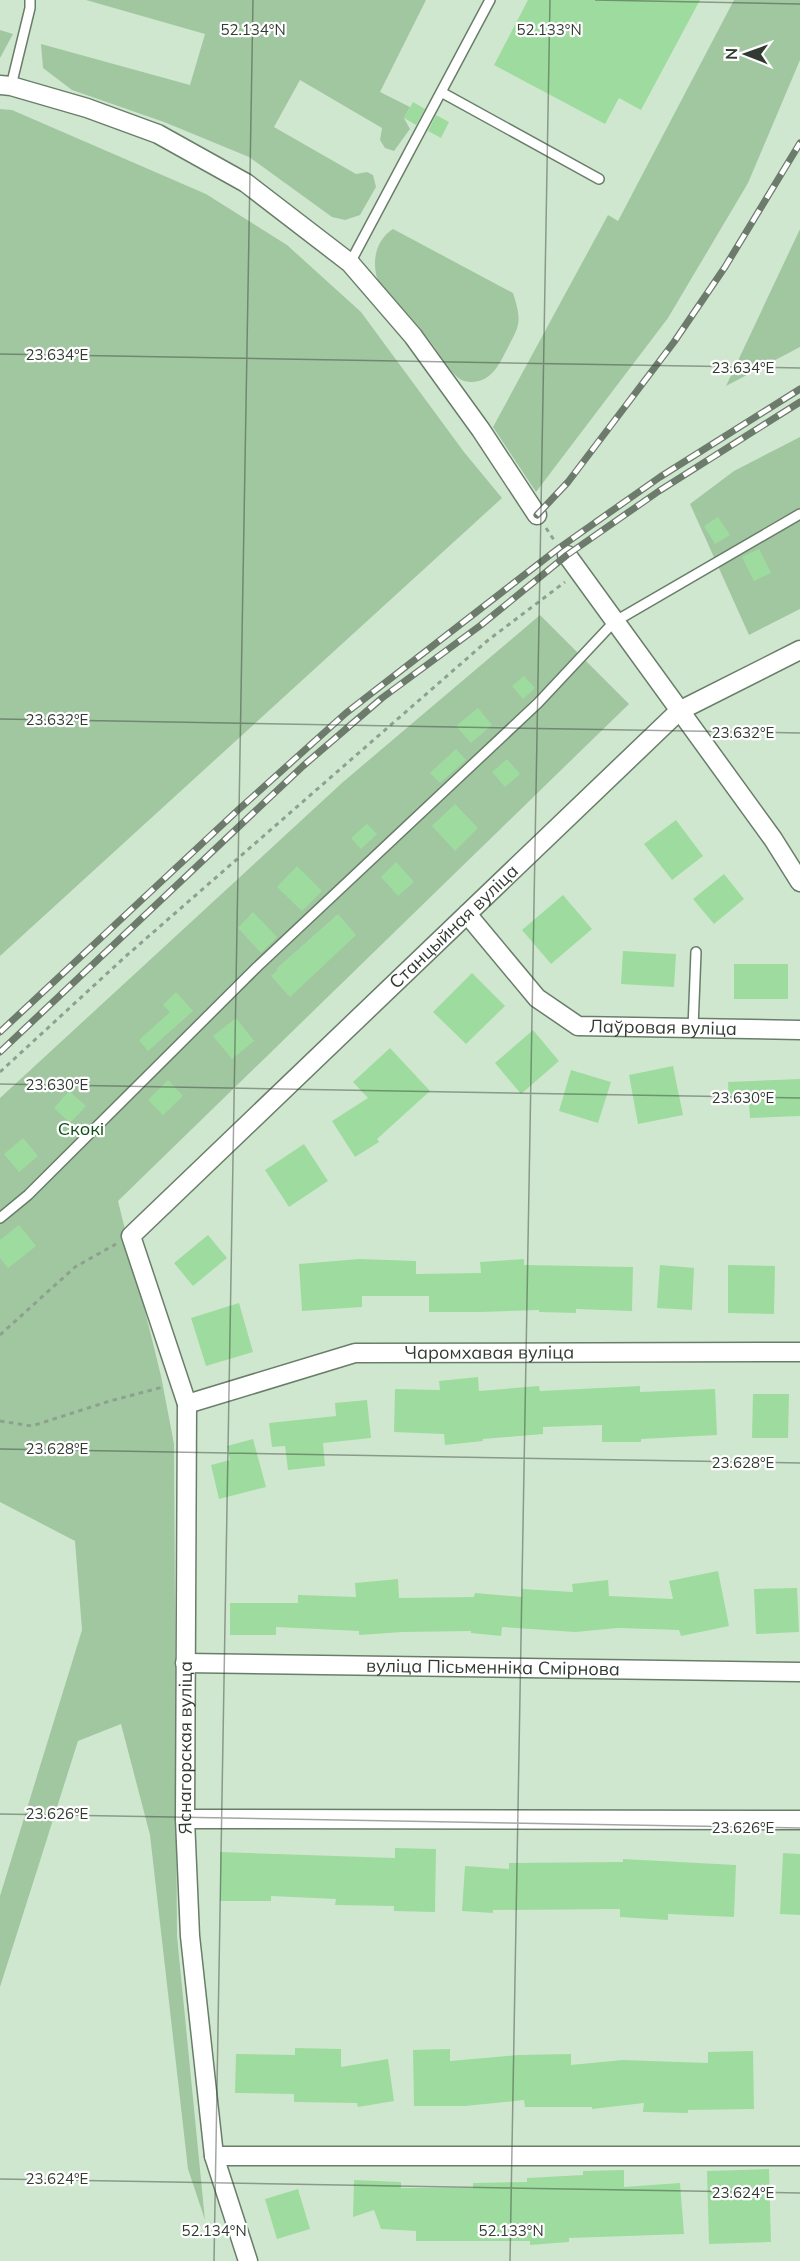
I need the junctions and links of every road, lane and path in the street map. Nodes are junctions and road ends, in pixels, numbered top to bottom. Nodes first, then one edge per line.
1 (30, 0) edge
2 (490, 0) edge
3 (6, 85) edge
4 (441, 92) junction
5 (599, 179) dead end
6 (350, 263) junction
7 (800, 514) edge
8 (537, 515) joint
9 (567, 555) joint
10 (578, 572) junction
11 (615, 622) junction
12 (800, 650) edge
13 (679, 711) junction
14 (800, 882) edge
15 (467, 914) junction
16 (696, 952) dead end
17 (693, 1028) junction
18 (800, 1030) edge
19 (0, 1072) edge
20 (0, 1218) edge
21 (131, 1236) junction
22 (0, 1335) edge
23 (800, 1352) edge
24 (180, 1383) junction
25 (187, 1404) junction
26 (0, 1421) edge
27 (185, 1663) junction
28 (800, 1672) edge
29 (184, 1819) junction
30 (800, 1820) edge
31 (214, 2156) junction
32 (800, 2156) edge
33 (248, 2261) edge

1 - 3 lane
2 - 4 lane
3 - 6 street
4 - 5 lane
4 - 6 lane
6 - 8 street
7 - 11 lane
8 - 9 path
9 - 10 street
10 - 11 street
10 - 19 path
11 - 13 street
11 - 20 lane
12 - 13 street, Станцыйная вуліца
13 - 14 street
13 - 15 street, Станцыйная вуліца
15 - 17 street, Лаўровая вуліца
15 - 21 street, Станцыйная вуліца
16 - 17 lane
17 - 18 street, Лаўровая вуліца
21 - 22 path
21 - 24 street, Яснагорская вуліца
23 - 25 street, Чаромхавая вуліца
24 - 25 street, Яснагорская вуліца
24 - 26 path
25 - 27 street, Яснагорская вуліца
27 - 28 street, вуліца Пісьменніка Смірнова
27 - 29 street, Яснагорская вуліца
29 - 30 street
29 - 31 street, Яснагорская вуліца
31 - 32 street
31 - 33 street, Яснагорская вуліца

